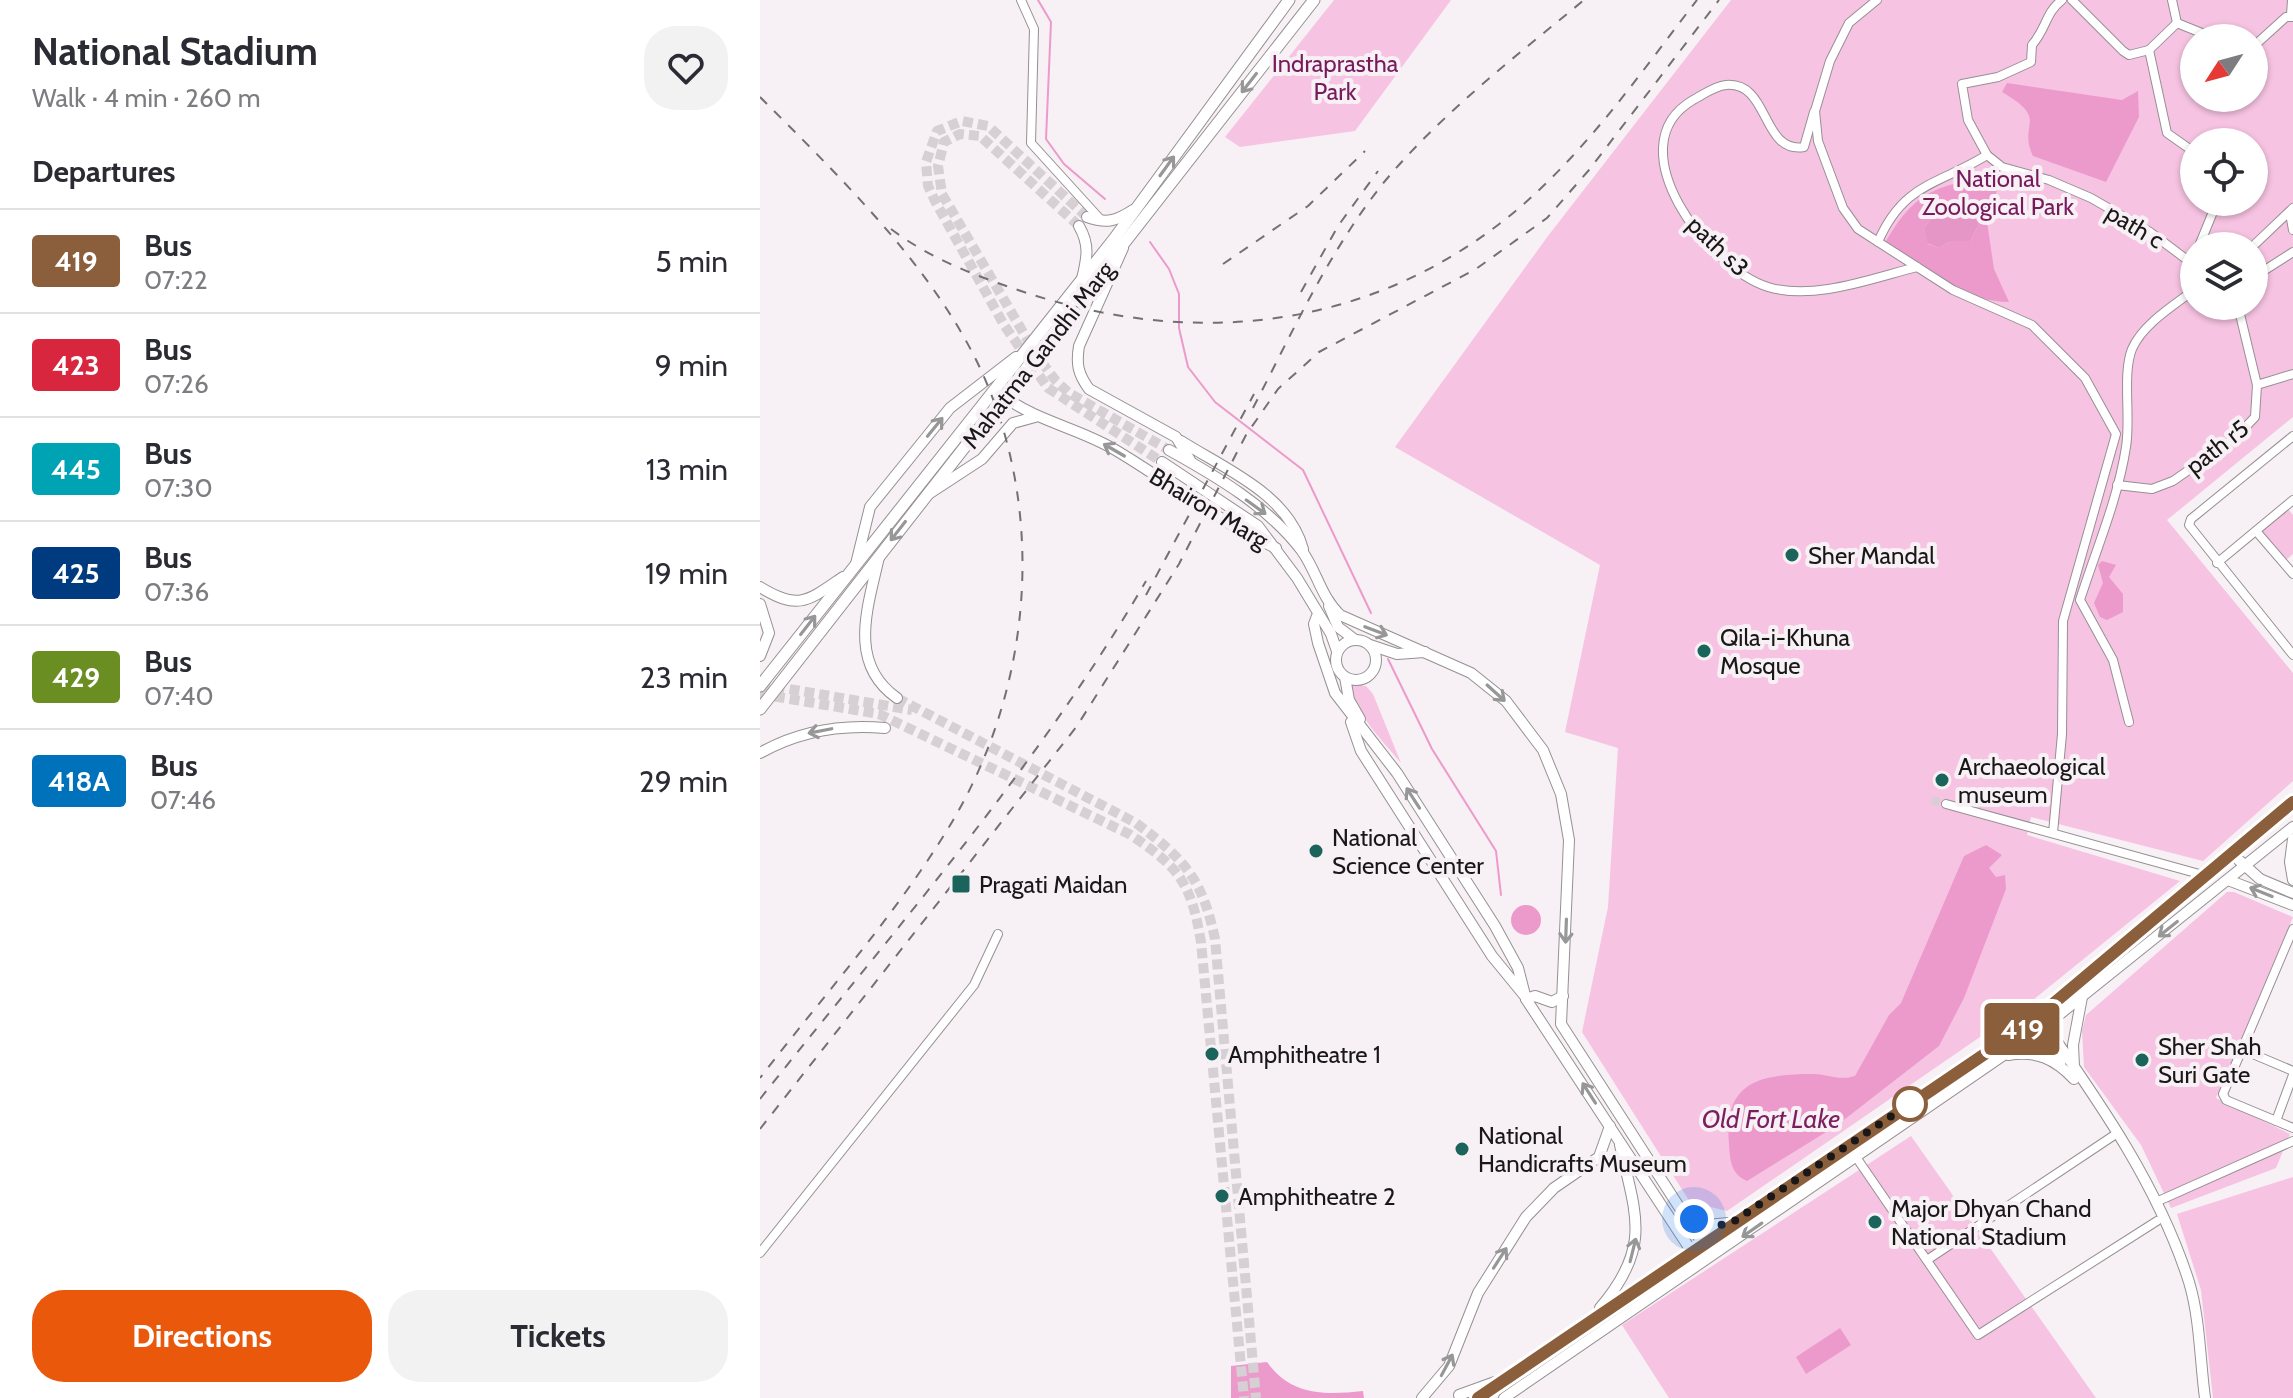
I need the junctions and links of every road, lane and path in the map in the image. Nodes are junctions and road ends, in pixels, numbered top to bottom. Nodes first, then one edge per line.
1 (1021, 0) edge
2 (1289, 0) edge
3 (1314, 0) edge
4 (1877, 0) edge
5 (2062, 0) edge
6 (2072, 0) edge
7 (2172, 0) edge
8 (2292, 0) edge
9 (2292, 16) edge
10 (2177, 23) junction
11 (2180, 24) edge
12 (2268, 35) edge
13 (2149, 50) junction
14 (1815, 111) junction
15 (2180, 142) edge
16 (1987, 155) junction
17 (1137, 208) junction
18 (2291, 210) edge
19 (1087, 217) tunnel mouth
20 (1104, 222) junction
21 (1079, 226) tunnel mouth
22 (2293, 231) edge
23 (2268, 232) edge
24 (1878, 242) junction
25 (1123, 246) junction
26 (2180, 251) edge
27 (2293, 252) edge
28 (1917, 267) junction
29 (2268, 268) edge
30 (1081, 281) junction
31 (2180, 301) edge
32 (2244, 320) edge
33 (1035, 340) junction
34 (2293, 374) edge
35 (2257, 385) junction
36 (1006, 398) junction
37 (1037, 417) junction
38 (2293, 436) edge
39 (1176, 437) junction
40 (1169, 450) tunnel mouth
41 (1162, 462) tunnel mouth
42 (1192, 463) junction
43 (2117, 485) junction
44 (925, 496) junction
45 (2293, 500) edge
46 (2256, 531) junction
47 (1276, 548) junction
48 (879, 555) junction
49 (1304, 555) junction
50 (2293, 558) edge
51 (2217, 563) junction
52 (2285, 564) junction
53 (852, 569) junction
54 (2293, 574) edge
55 (760, 587) edge
56 (1327, 600) junction
57 (760, 604) edge
58 (1315, 612) junction
59 (1354, 639) junction
60 (1370, 645) junction
61 (1337, 651) junction
62 (1431, 652) junction
63 (2293, 655) edge
64 (760, 656) edge
65 (1345, 677) junction
66 (760, 686) edge
67 (897, 698) tunnel mouth
68 (760, 709) edge
69 (1348, 712) junction
70 (2129, 722) dead end
71 (885, 728) dead end
72 (1372, 742) junction
73 (760, 753) edge
74 (2293, 802) edge
75 (1946, 804) tunnel mouth
76 (2293, 827) edge
77 (2053, 833) junction
78 (2293, 839) edge
79 (2232, 854) junction
80 (2218, 865) junction
81 (2245, 867) junction
82 (1462, 875) junction
83 (2203, 875) junction
84 (2228, 880) junction
85 (2293, 880) edge
86 (2293, 893) edge
87 (2293, 905) edge
88 (1459, 906) junction
89 (2293, 929) edge
90 (998, 934) dead end
91 (1563, 996) junction
92 (2082, 997) junction
93 (1526, 998) junction
94 (1561, 1024) junction
95 (2043, 1028) junction
96 (1550, 1033) junction
97 (2241, 1049) junction
98 (2000, 1057) junction
99 (2293, 1073) edge
100 (2074, 1074) junction
101 (2276, 1121) junction
102 (1610, 1126) junction
103 (2293, 1128) edge
104 (2113, 1136) junction
105 (1618, 1138) junction
106 (2293, 1141) edge
107 (1856, 1157) junction
108 (2156, 1202) junction
109 (1679, 1207) junction
110 (2157, 1221) junction
111 (1733, 1222) junction
112 (1703, 1244) junction
113 (1692, 1252) junction
114 (760, 1253) edge
115 (1927, 1260) junction
116 (1594, 1317) junction
117 (1508, 1378) junction
118 (1459, 1395) dead end
119 (1422, 1398) edge
120 (1478, 1398) edge
121 (1504, 1398) edge
122 (2198, 1398) edge
123 (2205, 1398) edge

1 - 20 street
17 -> 2 highway, Mahatma Gandhi Marg
3 -> 25 highway, Mahatma Gandhi Marg
4 - 14 street
5 - 16 street
6 - 13 street
7 - 10 street
8 - 9 street
9 - 12 street
10 - 11 street
10 - 13 street
13 - 15 street
14 - 24 street
14 - 28 street, path s3
16 - 24 street
16 - 26 street, path c
17 - 20 main road
17 - 30 highway, Mahatma Gandhi Marg
18 - 22 street
18 - 23 street
19 - 20 main road
21 - 30 main road
24 - 28 street
25 - 36 highway, Mahatma Gandhi Marg
25 - 39 main road
27 - 29 street
28 - 77 street
30 - 33 highway, Mahatma Gandhi Marg
31 - 43 street
32 - 35 street, path r5
33 - 53 highway, Mahatma Gandhi Marg
53 -> 33 main road
34 - 35 street
35 - 43 street, path r5
36 - 37 main road, Bhairon Marg
36 - 44 highway, Mahatma Gandhi Marg
37 - 44 main road
47 -> 37 main road, Bhairon Marg
38 - 51 street
39 - 42 main road
39 - 49 main road
40 - 42 main road, Bhairon Marg
41 - 47 main road
42 -> 49 main road, Bhairon Marg
43 - 70 street
44 -> 48 highway, Mahatma Gandhi Marg
45 - 46 street
46 - 51 street
46 - 52 street
47 - 58 main road, Bhairon Marg
48 - 67 main road
48 - 68 highway, Mahatma Gandhi Marg
49 - 56 main road, Bhairon Marg
50 - 52 street
51 - 63 street
52 - 54 street
53 - 55 main road
66 -> 53 highway, Mahatma Gandhi Marg
56 - 58 main road
56 - 59 main road
56 -> 62 main road, Bhairon Marg
57 - 64 main road
58 - 61 main road
58 - 69 main road, Bhairon Marg
59 - 60 main road
59 - 61 main road
60 - 62 main road
60 - 65 main road
61 - 65 main road
62 -> 91 main road, Bhairon Marg
65 - 72 main road
69 - 72 main road, Bhairon Marg
69 - 88 main road
71 -> 73 main road
82 -> 72 main road, Bhairon Marg
74 - 79 main road
75 - 77 street
76 - 81 main road
77 - 83 street
78 - 85 main road
79 - 80 main road
79 - 81 main road
80 - 83 main road
80 - 84 main road
81 - 84 main road
81 - 86 main road
82 - 88 main road
82 - 93 main road, Bhairon Marg
83 - 111 main road
87 -> 84 main road
84 -> 92 main road
88 - 93 main road
89 - 97 street
90 - 114 street
91 - 93 main road
91 - 94 main road, Bhairon Marg
92 - 95 main road
92 - 100 main road
93 - 96 main road, Bhairon Marg
94 - 96 main road
94 - 109 main road
95 - 98 main road
95 - 100 main road
102 -> 96 main road, Bhairon Marg
97 - 99 street
97 - 101 street
98 - 100 main road
98 - 107 main road
99 - 101 street
100 - 104 main road
100 - 108 main road
101 - 103 street
102 - 105 main road, Bhairon Marg
119 -> 102 main road
104 - 110 main road
104 - 115 street
105 - 113 main road, Bhairon Marg
116 -> 105 main road
106 - 108 street
107 - 115 street
107 -> 121 main road
108 - 123 main road
109 - 111 main road
109 - 112 main road
110 - 115 street
110 - 122 main road
111 - 112 main road
112 - 113 main road
113 - 116 main road
116 - 117 main road
117 - 118 main road
117 - 120 main road

